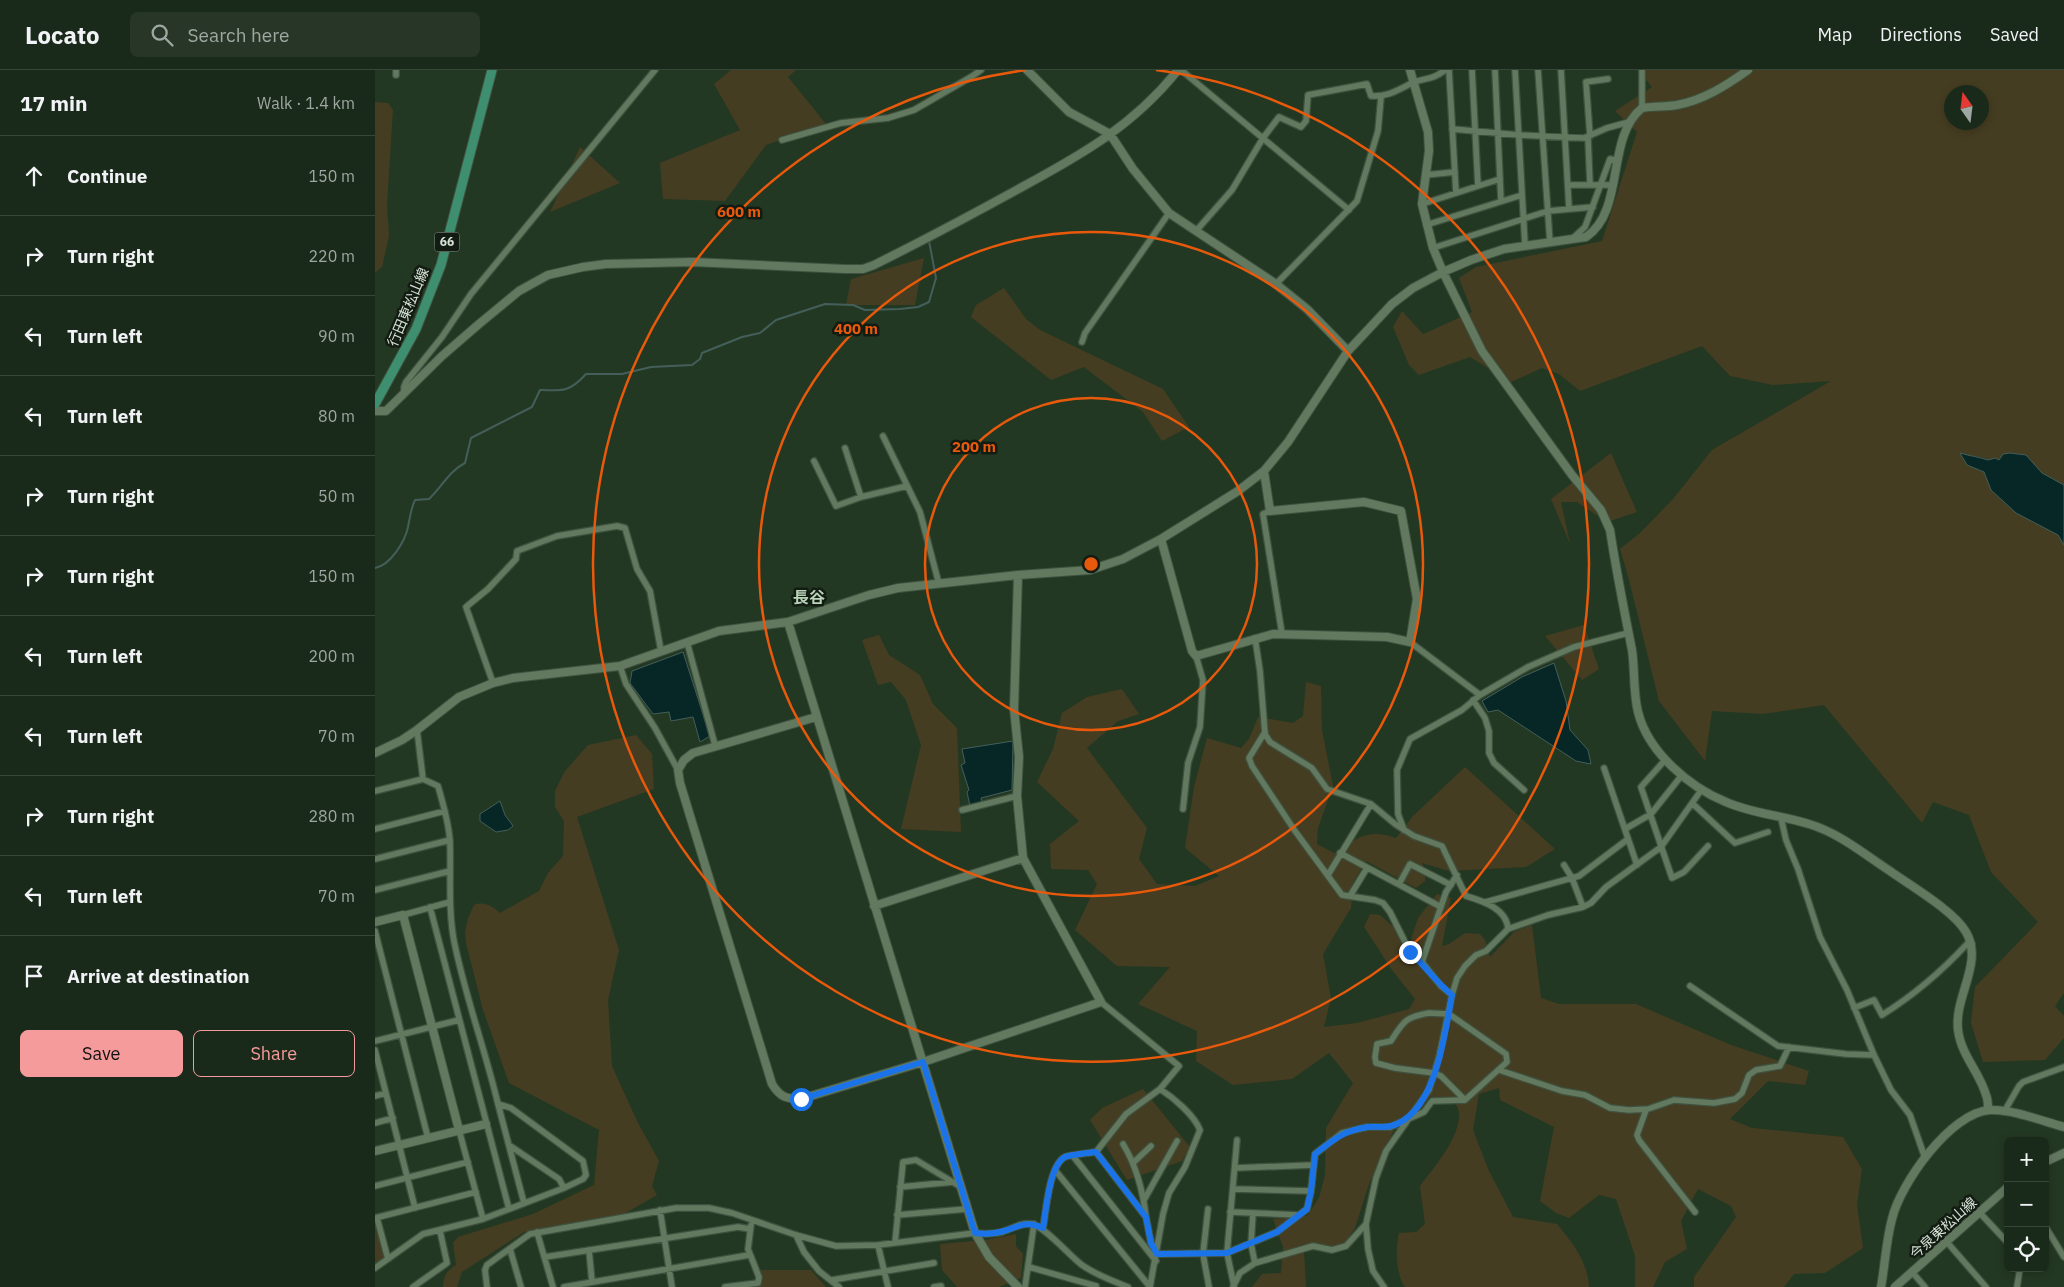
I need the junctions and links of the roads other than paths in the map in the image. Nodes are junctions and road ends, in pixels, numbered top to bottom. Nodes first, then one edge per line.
1 (492, 70) edge
2 (655, 70) edge
3 (981, 70) edge
4 (1027, 70) edge
5 (1179, 70) edge
6 (1410, 70) edge
7 (1445, 70) edge
8 (1449, 70) edge
9 (1472, 70) edge
10 (1495, 70) edge
11 (1515, 70) edge
12 (1538, 70) edge
13 (1561, 70) edge
14 (1643, 70) edge
15 (1748, 70) edge
16 (1608, 79) dead end
17 (1414, 83) junction
18 (1381, 97) junction
19 (1642, 108) junction
20 (1629, 122) junction
21 (1452, 129) junction
22 (1475, 131) junction
23 (1110, 134) junction
24 (1497, 134) junction
25 (1519, 135) junction
26 (1543, 137) junction
27 (1589, 137) junction
28 (1263, 138) junction
29 (1565, 138) junction
30 (782, 140) dead end
31 (1618, 161) junction
32 (1455, 172) junction
33 (1426, 175) junction
34 (1500, 179) junction
35 (1590, 184) junction
36 (1602, 184) junction
37 (1568, 185) junction
38 (1612, 185) junction
39 (1478, 186) junction
40 (1456, 193) junction
41 (1523, 195) junction
42 (1501, 202) junction
43 (1422, 204) junction
44 (1593, 207) junction
45 (1569, 208) junction
46 (1349, 210) junction
47 (1548, 211) junction
48 (1169, 213) junction
49 (1524, 218) junction
50 (1426, 224) junction
51 (1196, 231) junction
52 (1572, 239) junction
53 (1550, 243) junction
54 (1525, 245) junction
55 (1433, 248) junction
56 (1443, 272) junction
57 (1276, 284) junction
58 (1082, 342) dead end
59 (1348, 351) junction
60 (404, 394) junction
61 (375, 404) edge
62 (375, 411) edge
63 (883, 436) dead end
64 (845, 448) dead end
65 (814, 460) dead end
66 (1264, 471) junction
67 (907, 486) junction
68 (861, 497) junction
69 (1270, 512) junction
70 (1161, 539) junction
71 (1018, 575) junction
72 (939, 584) junction
73 (788, 622) junction
74 (1629, 633) junction
75 (1282, 634) junction
76 (1255, 638) junction
77 (687, 642) junction
78 (1410, 642) junction
79 (661, 651) junction
80 (1197, 656) junction
81 (620, 666) junction
82 (493, 682) junction
83 (1480, 695) junction
84 (1473, 700) junction
85 (815, 717) junction
86 (417, 730) junction
87 (1265, 732) junction
88 (715, 746) junction
89 (375, 753) edge
90 (1665, 760) junction
91 (1604, 768) dead end
92 (678, 770) junction
93 (1682, 775) junction
94 (423, 779) junction
95 (1702, 788) junction
96 (1524, 790) dead end
97 (375, 791) edge
98 (1017, 796) junction
99 (1692, 803) junction
100 (1371, 804) junction
101 (1183, 808) dead end
102 (962, 810) dead end
103 (445, 811) junction
104 (1651, 814) junction
105 (1781, 818) junction
106 (375, 829) edge
107 (1625, 829) junction
108 (1404, 830) junction
109 (1768, 832) dead end
110 (1628, 839) junction
111 (450, 840) junction
112 (1708, 846) dead end
113 (1661, 847) junction
114 (1340, 853) junction
115 (1023, 858) junction
116 (375, 859) edge
117 (1564, 865) dead end
118 (1637, 865) junction
119 (1367, 868) junction
120 (449, 871) junction
121 (1328, 875) junction
122 (1457, 875) junction
123 (1572, 878) junction
124 (1399, 884) junction
125 (1451, 885) junction
126 (375, 890) edge
127 (1350, 896) junction
128 (450, 902) junction
129 (1486, 902) junction
130 (874, 906) junction
131 (430, 907) junction
132 (1441, 907) junction
133 (1583, 907) junction
134 (403, 915) junction
135 (375, 922) edge
136 (1508, 929) junction
137 (375, 931) edge
138 (1972, 944) junction
139 (1421, 962) junction
140 (1690, 986) dead end
141 (1452, 995) junction
142 (1101, 1002) junction
143 (1854, 1008) junction
144 (1449, 1014) junction
145 (459, 1020) junction
146 (433, 1027) junction
147 (401, 1035) junction
148 (375, 1041) edge
149 (1789, 1047) junction
150 (375, 1050) edge
151 (1874, 1055) junction
152 (923, 1062) junction
153 (2064, 1067) edge
154 (377, 1068) edge
155 (1499, 1070) junction
156 (1434, 1073) junction
157 (1160, 1088) junction
158 (386, 1093) junction
159 (375, 1096) edge
160 (1465, 1100) junction
161 (498, 1104) junction
162 (1646, 1110) junction
163 (1988, 1110) junction
164 (2004, 1112) junction
165 (393, 1118) junction
166 (1408, 1118) junction
167 (375, 1123) edge
168 (486, 1124) junction
169 (2064, 1127) edge
170 (459, 1130) junction
171 (428, 1138) junction
172 (1237, 1140) dead end
173 (1177, 1141) dead end
174 (1123, 1144) dead end
175 (400, 1145) junction
176 (509, 1145) junction
177 (1151, 1146) dead end
178 (375, 1151) edge
179 (1096, 1152) junction
180 (2064, 1153) edge
181 (1073, 1156) junction
182 (1925, 1158) junction
183 (2049, 1160) edge
184 (468, 1162) junction
185 (1134, 1162) junction
186 (1313, 1165) junction
187 (1235, 1168) junction
188 (1055, 1170) junction
189 (407, 1177) junction
190 (953, 1182) junction
191 (375, 1186) edge
192 (961, 1187) junction
193 (564, 1188) junction
194 (900, 1188) junction
195 (1233, 1189) junction
196 (2004, 1190) edge
197 (1311, 1191) junction
198 (476, 1192) junction
199 (1144, 1200) junction
200 (524, 1203) junction
201 (415, 1208) junction
202 (509, 1209) junction
203 (967, 1209) junction
204 (1208, 1209) dead end
205 (659, 1210) junction
206 (1229, 1212) junction
207 (1695, 1212) dead end
208 (1979, 1212) junction
209 (1253, 1213) junction
210 (897, 1215) junction
211 (1299, 1215) junction
212 (1146, 1217) junction
213 (376, 1218) edge
214 (483, 1219) junction
215 (752, 1221) junction
216 (1034, 1224) junction
217 (1366, 1224) junction
218 (2046, 1227) edge
219 (1043, 1228) junction
220 (750, 1229) junction
221 (440, 1231) junction
222 (537, 1232) junction
223 (975, 1233) junction
224 (796, 1235) junction
225 (664, 1238) junction
226 (2004, 1239) edge
227 (1946, 1242) junction
228 (895, 1243) junction
229 (1251, 1244) junction
230 (878, 1245) junction
231 (510, 1249) junction
232 (589, 1250) junction
233 (1227, 1253) junction
234 (1203, 1254) junction
235 (749, 1255) junction
236 (545, 1257) junction
237 (1156, 1257) junction
238 (2064, 1257) edge
239 (388, 1259) junction
240 (934, 1263) dead end
241 (1255, 1264) junction
242 (1029, 1267) junction
243 (375, 1268) edge
244 (669, 1269) junction
245 (884, 1270) junction
246 (1912, 1272) junction
247 (2019, 1272) edge
248 (1098, 1275) junction
249 (832, 1280) junction
250 (592, 1282) junction
251 (1096, 1286) edge
252 (1233, 1286) edge
253 (413, 1287) edge
254 (487, 1287) edge
255 (521, 1287) edge
256 (553, 1287) edge
257 (564, 1287) edge
258 (672, 1287) edge
259 (725, 1287) edge
260 (839, 1287) edge
261 (888, 1287) edge
262 (1018, 1287) edge
263 (1025, 1287) edge
264 (1128, 1287) edge
265 (1150, 1287) edge
266 (1209, 1287) edge
267 (1384, 1287) edge
268 (1881, 1287) edge
269 (1895, 1287) edge
270 (1925, 1287) edge
271 (1986, 1287) edge
272 (2017, 1287) edge

1 - 61 main road, 行田東松山線 / 66
2 - 60 street
3 - 30 street
4 - 23 street
5 - 23 street
5 - 28 street
6 - 17 street
7 - 17 street
8 - 21 street
9 - 22 street
10 - 24 street
11 - 25 street
12 - 26 street
13 - 29 street
14 - 19 street
15 - 19 street
16 - 27 street
17 - 18 street
17 - 33 street
18 - 28 street
18 - 46 street
19 - 20 street
20 - 27 street
20 - 31 street
21 - 22 street
21 - 32 street
22 - 24 street
22 - 39 street
23 - 48 street
23 - 60 street
24 - 25 street
24 - 34 street
25 - 26 street
25 - 41 street
26 - 29 street
26 - 47 street
27 - 29 street
27 - 35 street
28 - 46 street
28 - 51 street
29 - 37 street
31 - 36 street
31 - 38 street
32 - 33 street
32 - 40 street
33 - 43 street
34 - 39 street
34 - 42 street
35 - 36 street
35 - 37 street
36 - 38 street
36 - 44 street
37 - 45 street
38 - 52 street
39 - 40 street
40 - 43 street
41 - 42 street
41 - 49 street
42 - 50 street
43 - 50 street
44 - 45 street
44 - 52 street
45 - 47 street
46 - 57 street
47 - 49 street
47 - 53 street
48 - 51 street
48 - 58 street
49 - 54 street
49 - 55 street
50 - 55 street
51 - 57 street
52 - 53 street
53 - 54 street
54 - 56 street
55 - 56 street
56 - 59 street
56 - 74 street
57 - 59 street
59 - 66 street
60 - 62 street
63 - 67 street
64 - 68 street
65 - 68 street
66 - 69 street
66 - 70 street
67 - 68 street
67 - 72 street
69 - 75 street
69 - 78 street
70 - 71 street
70 - 80 street
71 - 72 street
71 - 98 street
72 - 73 street
73 - 77 street
73 - 85 street
74 - 83 street
74 - 90 street
75 - 76 street
75 - 78 street
76 - 80 street
76 - 87 street
77 - 79 street
77 - 88 street
78 - 83 street
79 - 81 street
79 - 82 street
80 - 101 street
81 - 82 street
81 - 92 street
82 - 86 street
83 - 84 street
84 - 96 street
84 - 108 street
85 - 88 street
85 - 130 street
86 - 89 street
86 - 94 street
87 - 100 street
87 - 121 street
88 - 92 street
90 - 93 street
90 - 104 street
91 - 107 street
92 - 152 street
93 - 95 street
93 - 104 street
94 - 97 street
94 - 103 street
95 - 99 street
95 - 105 street
98 - 102 street
98 - 115 street
99 - 109 street
99 - 113 street
100 - 108 street
100 - 114 street
103 - 106 street
103 - 111 street
104 - 107 street
104 - 113 street
105 - 138 street
105 - 143 street
107 - 110 street
108 - 122 street
110 - 118 street
110 - 123 street
111 - 116 street
111 - 120 street
112 - 113 street
113 - 118 street
114 - 119 street
114 - 121 street
115 - 130 street
115 - 142 street
117 - 123 street
118 - 133 street
119 - 124 street
119 - 127 street
120 - 126 street
120 - 128 street
121 - 127 street
122 - 125 street
122 - 129 street
123 - 129 street
123 - 133 street
124 - 125 street
124 - 132 street
125 - 132 street
127 - 139 street
128 - 131 street
128 - 161 street
129 - 136 street
130 - 152 street
131 - 134 street
131 - 145 street
132 - 139 street
133 - 136 street
134 - 135 street
134 - 146 street
136 - 141 street
137 - 147 street
138 - 143 street
138 - 163 street
139 - 141 street
140 - 149 street
141 - 144 street
142 - 152 street
142 - 157 street
143 - 151 street
144 - 155 street
144 - 156 street
144 - 156 street
145 - 146 street
145 - 168 street
146 - 147 street
146 - 170 street
147 - 148 street
147 - 171 street
149 - 151 street
149 - 162 street
150 - 154 street
151 - 182 street
152 - 192 street
153 - 164 street
154 - 158 street
155 - 160 street
155 - 162 street
156 - 160 street
156 - 166 street
157 - 179 street
157 - 237 street
158 - 159 street
158 - 165 street
160 - 166 street
161 - 176 street
161 - 193 street
162 - 207 street
163 - 164 street
163 - 182 street
164 - 169 street
165 - 167 street
165 - 175 street
166 - 186 street
166 - 217 street
168 - 170 street
168 - 202 street
170 - 171 street
170 - 184 street
171 - 175 street
172 - 187 street
173 - 199 street
174 - 185 street
175 - 178 street
175 - 189 street
176 - 193 street
176 - 200 street
177 - 185 street
179 - 181 street
179 - 212 street
180 - 183 street
181 - 188 street
181 - 237 street
182 - 268 street
184 - 189 street
184 - 198 street
185 - 199 street
186 - 187 street
186 - 197 street
187 - 195 street
188 - 219 street
188 - 265 street
189 - 191 street
189 - 201 street
190 - 192 street
190 - 194 street
190 - 194 street
192 - 203 street
193 - 200 street
194 - 210 street
195 - 197 street
195 - 206 street
196 - 208 street, 今泉東松山線
197 - 211 street
198 - 201 street
198 - 214 street
199 - 212 street
200 - 202 street
201 - 213 street
202 - 214 street
203 - 210 street
203 - 223 street
204 - 234 street
205 - 215 street
205 - 222 street
205 - 225 street
206 - 209 street
206 - 233 street
208 - 226 street
208 - 227 street, 今泉東松山線
209 - 211 street
209 - 229 street
210 - 228 street
211 - 229 street
212 - 237 street
213 - 239 street
214 - 221 street
215 - 220 street
215 - 224 street
216 - 219 street
216 - 223 street
216 - 242 street
217 - 241 street
217 - 267 street
218 - 238 street
219 - 248 street
220 - 225 street
220 - 235 street
221 - 239 street
221 - 253 street
222 - 231 street
222 - 236 street
223 - 228 street
223 - 262 street
224 - 230 street
224 - 249 street
225 - 232 street
225 - 244 street
227 - 246 street, 今泉東松山線
227 - 271 street
228 - 230 street
229 - 233 street
229 - 241 street
230 - 245 street
231 - 254 street
231 - 255 street
232 - 236 street
232 - 250 street
233 - 234 street
233 - 252 street
234 - 237 street
234 - 266 street
235 - 244 street
235 - 259 street
236 - 256 street
237 - 265 street
239 - 243 street
240 - 245 street
241 - 252 street
242 - 251 street
242 - 263 street
244 - 250 street
244 - 258 street
245 - 249 street
245 - 261 street
246 - 269 street, 今泉東松山線
246 - 270 street
247 - 272 street
248 - 251 street
248 - 264 street
249 - 260 street
250 - 257 street

